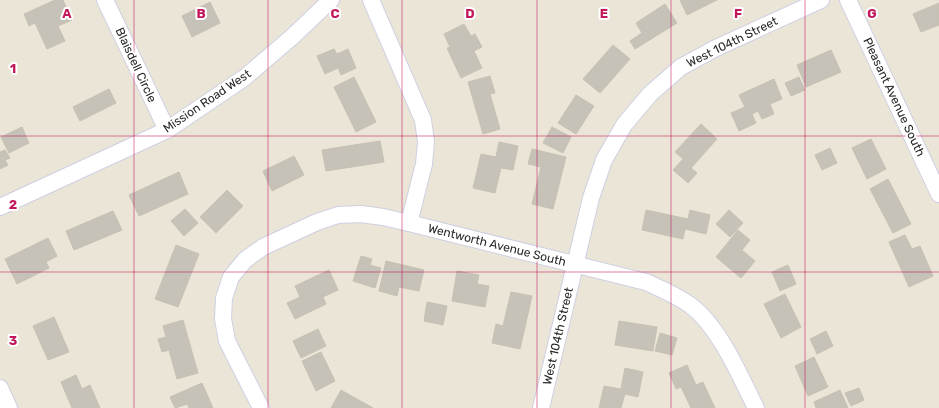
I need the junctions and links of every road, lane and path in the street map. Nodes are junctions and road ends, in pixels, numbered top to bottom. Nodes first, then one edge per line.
1 (105, 0) edge
2 (331, 0) edge
3 (371, 0) edge
4 (821, 0) edge
5 (848, 0) edge
6 (167, 130) junction
7 (939, 194) edge
8 (0, 207) edge
9 (409, 223) junction
10 (575, 264) junction
11 (0, 388) edge
12 (9, 408) edge
13 (261, 408) edge
14 (541, 408) edge
15 (756, 408) edge

1 - 6 street, Blaisdell Circle
2 - 6 street, Mission Road West
3 - 9 street
4 - 10 street, West 104th Street
5 - 7 street, Pleasant Avenue South
6 - 8 street, Mission Road West
9 - 10 street, Wentworth Avenue South
9 - 13 street, Wentworth Avenue South
10 - 14 street, West 104th Street
10 - 15 street, Wentworth Avenue South
11 - 12 street

